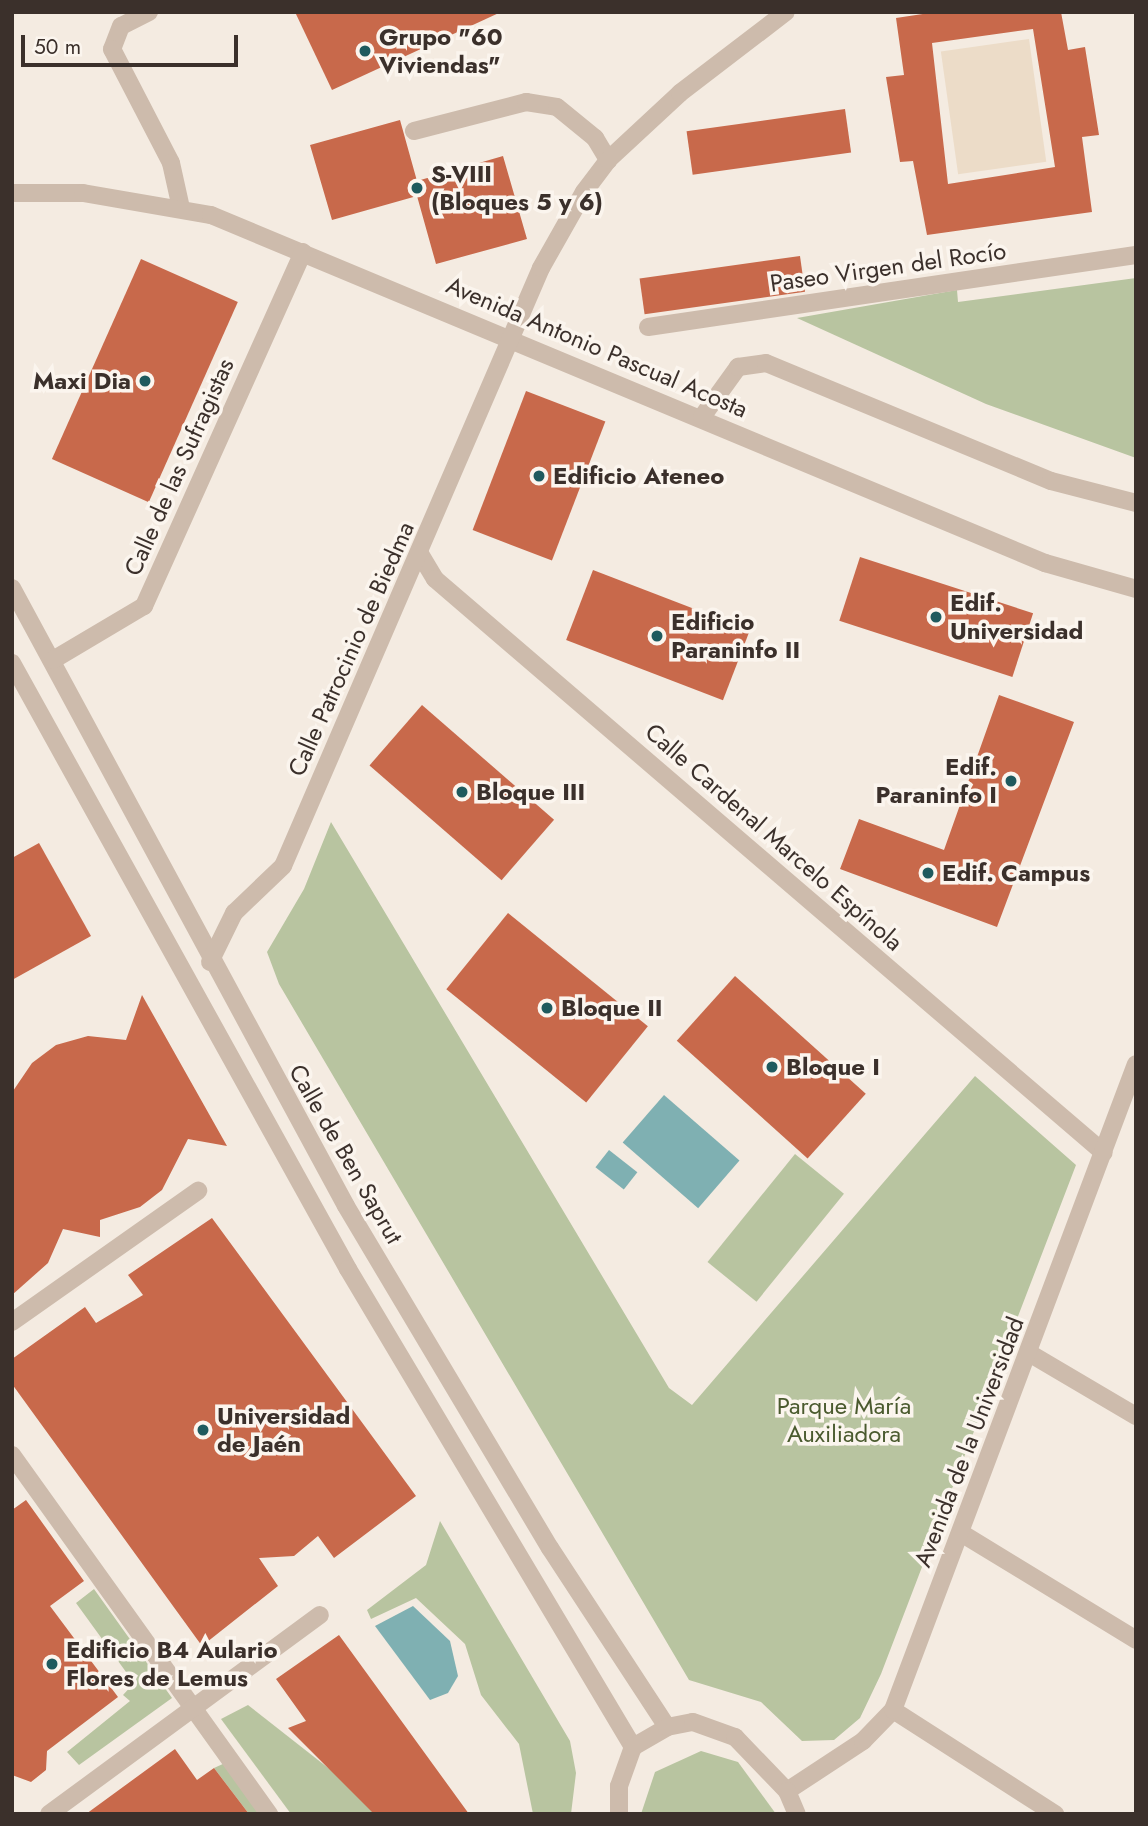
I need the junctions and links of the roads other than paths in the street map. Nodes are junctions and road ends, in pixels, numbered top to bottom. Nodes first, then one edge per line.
1 (149, 12) edge
2 (786, 12) edge
3 (414, 131) dead end
4 (608, 160) junction
5 (20, 195) edge
6 (12, 206) edge
7 (181, 208) junction
8 (303, 252) junction
9 (1136, 255) edge
10 (648, 327) dead end
11 (513, 338) junction
12 (702, 417) junction
13 (1136, 503) edge
14 (420, 554) junction
15 (12, 588) edge
16 (1136, 589) edge
17 (53, 660) junction
18 (12, 663) edge
19 (210, 962) junction
20 (1136, 1064) edge
21 (1104, 1153) junction
22 (198, 1191) dead end
23 (12, 1322) edge
24 (1029, 1353) junction
25 (1136, 1416) edge
26 (12, 1455) edge
27 (961, 1533) junction
28 (320, 1615) dead end
29 (1136, 1640) edge
30 (195, 1705) junction
31 (893, 1710) junction
32 (667, 1727) junction
33 (633, 1747) junction
34 (787, 1791) junction
35 (49, 1814) edge
36 (269, 1814) edge
37 (619, 1814) edge
38 (797, 1814) edge
39 (1055, 1814) edge

1 - 7 street
2 - 4 street, Calle Patrocinio de Biedma
3 - 4 street
4 - 11 street, Calle Patrocinio de Biedma
5 - 6 street
5 - 7 street, Avenida Antonio Pascual Acosta
7 - 8 street, Avenida Antonio Pascual Acosta
8 - 11 street, Avenida Antonio Pascual Acosta
8 - 17 street, Calle de las Sufragistas
9 - 10 street, Paseo Virgen del Rocío
11 - 12 street, Avenida Antonio Pascual Acosta
11 - 14 street, Calle Patrocinio de Biedma
12 - 13 street
12 - 16 street, Avenida Antonio Pascual Acosta
14 - 19 street, Calle Patrocinio de Biedma
14 - 21 street, Calle Cardenal Marcelo Espínola
15 - 17 street, Calle de Ben Saprut
17 - 19 street, Calle de Ben Saprut
18 - 33 street
19 - 32 street, Calle de Ben Saprut
20 - 21 street, Avenida de la Universidad
21 - 24 street, Avenida de la Universidad
22 - 23 street
24 - 25 street
24 - 27 street, Avenida de la Universidad
26 - 30 street
27 - 29 street
27 - 31 street, Avenida de la Universidad
28 - 30 street
30 - 35 street
30 - 36 street
31 - 34 street, Avenida de la Universidad
31 - 39 street
32 - 33 street
32 - 34 street
33 - 37 street
34 - 38 street

